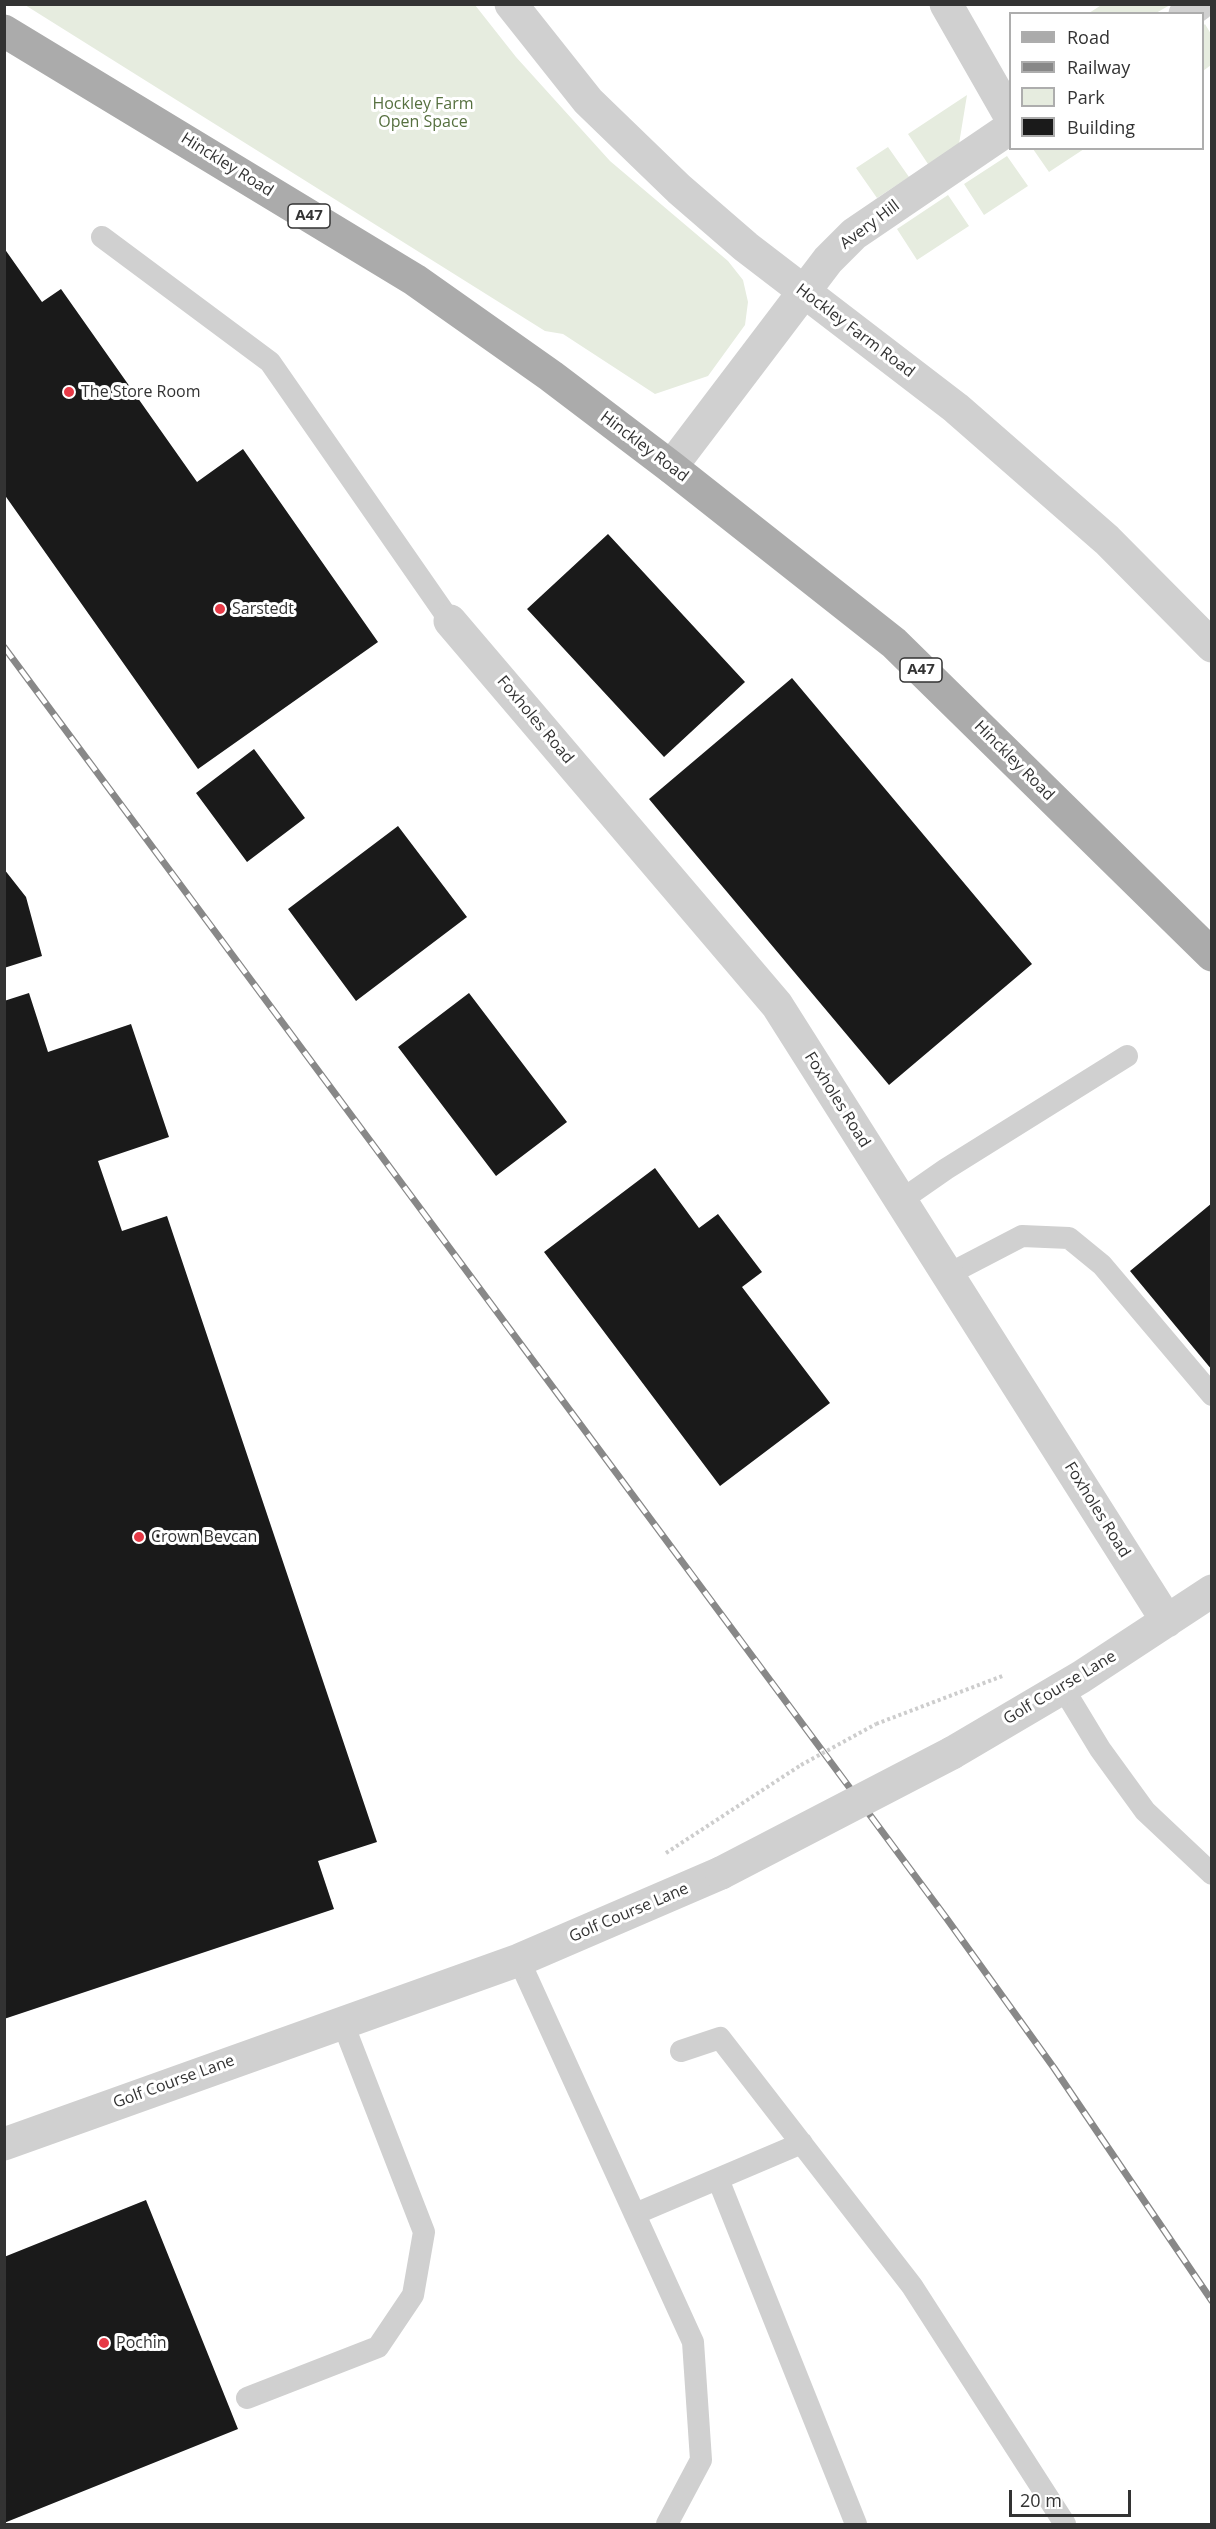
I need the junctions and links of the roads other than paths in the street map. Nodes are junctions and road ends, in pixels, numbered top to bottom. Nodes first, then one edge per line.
1 (511, 4) edge
2 (946, 4) edge
3 (4, 31) edge
4 (1009, 113) edge
5 (1009, 129) edge
6 (102, 237) dead end
7 (803, 292) junction
8 (671, 467) junction
9 (450, 621) joint
10 (1212, 646) edge
11 (1212, 956) edge
12 (1127, 1056) dead end
13 (900, 1201) junction
14 (947, 1275) junction
15 (1212, 1395) edge
16 (1212, 1591) edge
17 (1167, 1621) junction
18 (1063, 1688) junction
19 (1212, 1874) edge
20 (519, 1960) junction
21 (342, 2021) junction
22 (681, 2051) dead end
23 (802, 2143) junction
24 (4, 2144) edge
25 (718, 2179) junction
26 (635, 2214) junction
27 (247, 2398) dead end
28 (667, 2524) edge
29 (856, 2524) edge
30 (1065, 2524) edge

1 - 7 street, Hockley Farm Road
2 - 4 street
3 - 8 main road, Hinckley Road / A47
5 - 7 street, Avery Hill
6 - 9 lane
7 - 8 street, Avery Hill
7 - 10 street, Hockley Farm Road
8 - 11 main road, Hinckley Road / A47
9 - 13 street, Foxholes Road
12 - 13 lane
13 - 14 street, Foxholes Road
14 - 15 lane
14 - 17 street, Foxholes Road
16 - 17 street, Golf Course Lane
17 - 18 street, Golf Course Lane
18 - 19 lane
18 - 20 street, Golf Course Lane, bridge
20 - 21 street, Golf Course Lane
20 - 26 lane
21 - 24 street, Golf Course Lane
21 - 27 lane
22 - 23 lane
23 - 25 lane
23 - 30 lane
25 - 26 lane
25 - 29 lane
26 - 28 lane

